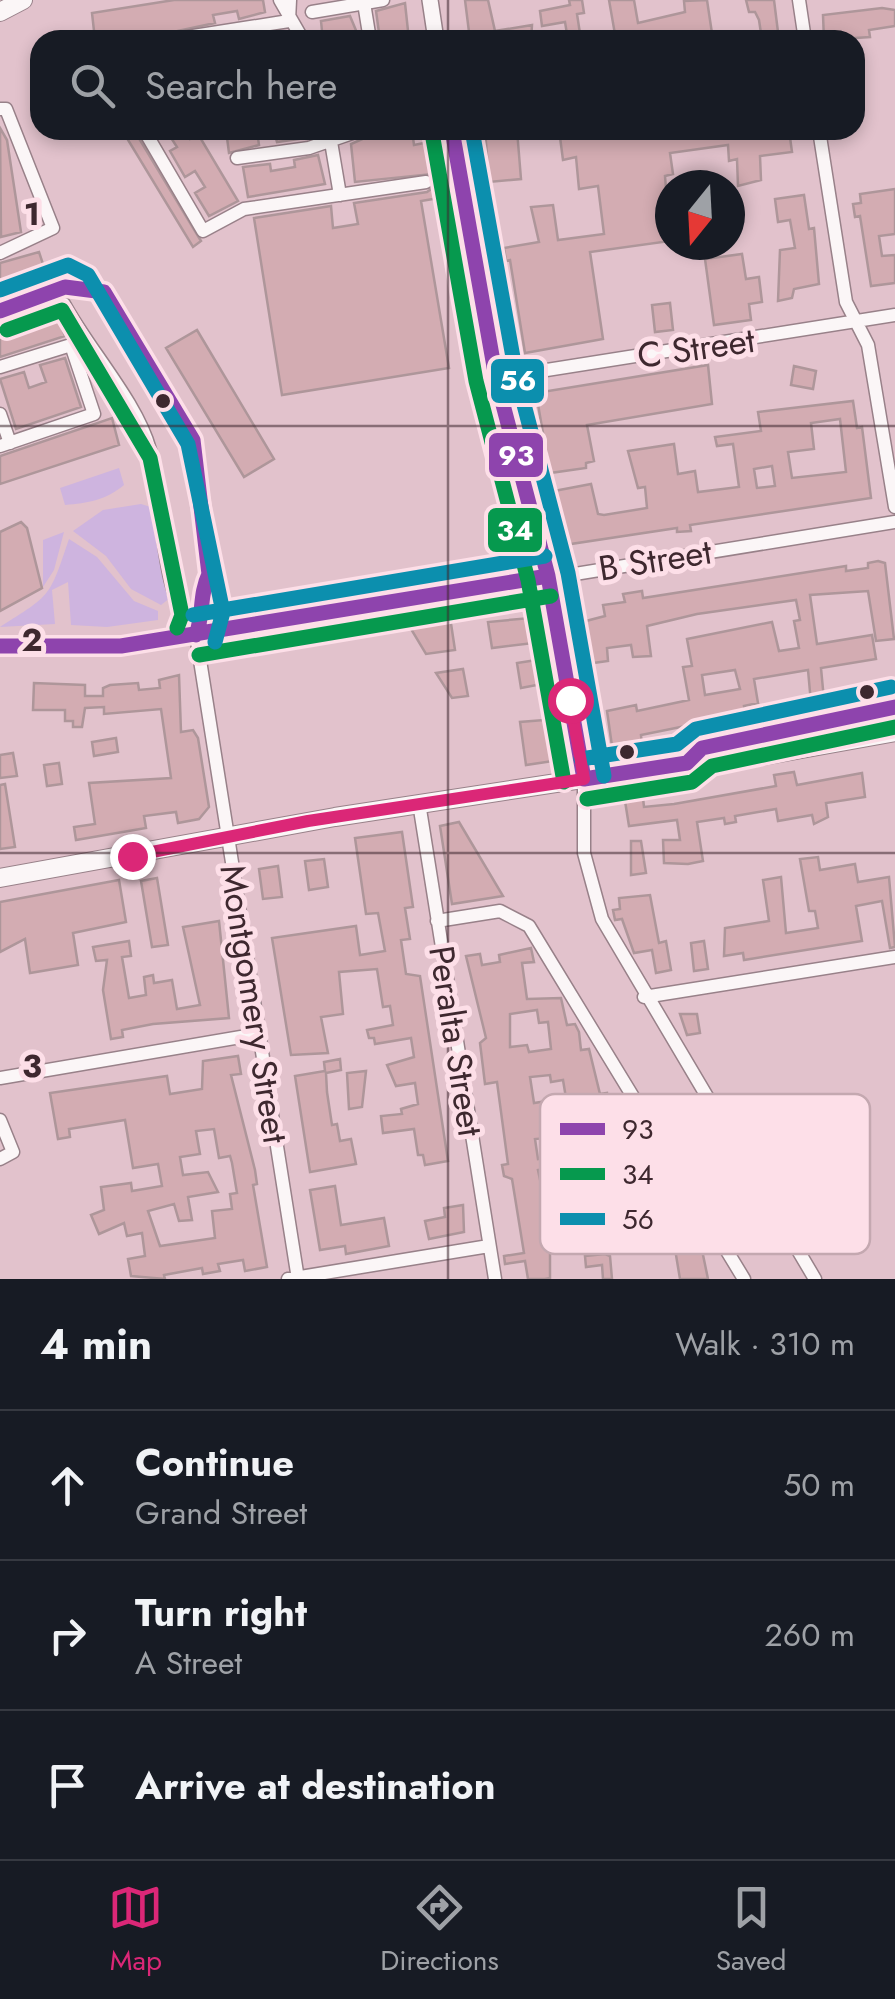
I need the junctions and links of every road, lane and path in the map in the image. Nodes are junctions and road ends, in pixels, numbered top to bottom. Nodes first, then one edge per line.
1 (24, 0) edge
2 (280, 0) edge
3 (290, 0) edge
4 (382, 0) edge
5 (430, 0) edge
6 (799, 0) edge
7 (364, 3) junction
8 (0, 12) edge
9 (312, 12) dead end
10 (289, 21) junction
11 (232, 30) edge
12 (300, 30) edge
13 (368, 30) edge
14 (434, 30) edge
15 (804, 30) edge
16 (0, 109) edge
17 (150, 140) edge
18 (320, 140) edge
19 (332, 140) edge
20 (454, 140) edge
21 (821, 140) edge
22 (238, 158) dead end
23 (426, 182) dead end
24 (340, 195) junction
25 (0, 254) edge
26 (0, 311) edge
27 (895, 315) edge
28 (857, 322) junction
29 (0, 366) edge
30 (496, 378) junction
31 (0, 414) edge
32 (5, 445) edge
33 (895, 506) edge
34 (895, 522) edge
35 (548, 576) junction
36 (196, 636) junction
37 (0, 646) edge
38 (895, 707) edge
39 (895, 732) edge
40 (686, 763) junction
41 (584, 779) junction
42 (419, 803) junction
43 (227, 838) junction
44 (0, 878) edge
45 (436, 921) junction
46 (895, 957) edge
47 (644, 996) junction
48 (258, 1034) junction
49 (0, 1078) edge
50 (631, 1094) edge
51 (703, 1094) edge
52 (0, 1120) edge
53 (0, 1159) edge
54 (490, 1246) junction
55 (729, 1254) edge
56 (799, 1254) edge
57 (295, 1278) edge
58 (495, 1279) edge
59 (744, 1279) edge
60 (814, 1279) edge

1 - 8 main road
2 - 10 street
3 - 10 street
4 - 7 street
5 - 14 street
6 - 15 street
7 - 9 street
7 - 13 street
10 - 11 street
10 - 12 street
16 - 25 street
17 - 24 street
18 - 22 street
19 - 24 street
20 - 30 street
21 - 28 street
23 - 24 street
26 - 36 street, Montgomery Street
27 - 28 street, C Street
28 - 30 street, C Street
28 - 33 street
29 - 32 street
30 - 35 street
31 - 32 street
34 - 35 street, B Street
35 - 36 street, B Street
35 - 41 street
36 - 37 street, B Street
36 - 43 street, Montgomery Street
38 - 40 main road
39 - 40 main road
40 - 41 main road
41 - 42 main road
41 - 47 street
42 - 43 main road
42 - 45 street, Peralta Street
43 - 44 main road
43 - 48 street, Montgomery Street
45 - 50 street
45 - 54 street, Peralta Street
46 - 47 street
47 - 51 street
48 - 49 street
48 - 57 street, Montgomery Street
52 - 53 street
54 - 57 street
54 - 58 street, Peralta Street
55 - 59 street
56 - 60 street

